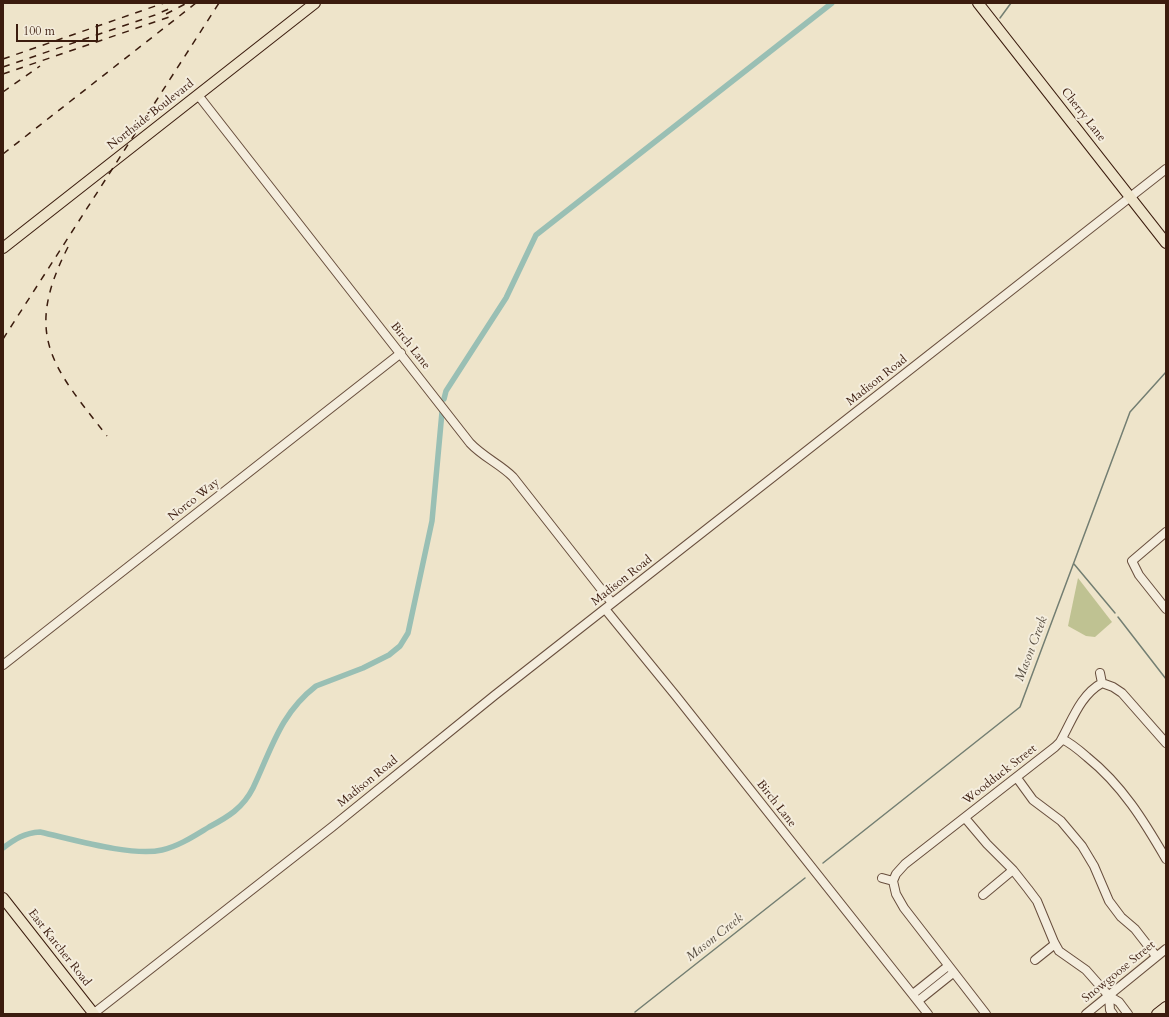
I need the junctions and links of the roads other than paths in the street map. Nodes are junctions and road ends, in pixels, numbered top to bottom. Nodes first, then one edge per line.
1 (315, 3) edge
2 (978, 3) edge
3 (198, 94) junction
4 (1166, 169) edge
5 (1131, 197) junction
6 (1166, 243) edge
7 (3, 248) edge
8 (400, 353) junction
9 (1166, 532) edge
10 (612, 603) junction
11 (605, 609) junction
12 (1166, 609) edge
13 (3, 665) edge
14 (1100, 673) dead end
15 (1102, 683) junction
16 (1062, 739) junction
17 (1166, 743) edge
18 (1017, 778) junction
19 (965, 818) junction
20 (1166, 859) edge
21 (1013, 870) junction
22 (882, 878) dead end
23 (893, 881) junction
24 (983, 895) dead end
25 (3, 898) edge
26 (1055, 944) junction
27 (1166, 949) edge
28 (1156, 956) junction
29 (1035, 960) dead end
30 (951, 970) junction
31 (913, 994) junction
32 (1109, 996) junction
33 (918, 1001) junction
34 (1166, 1007) edge
35 (94, 1014) edge
36 (928, 1014) edge
37 (986, 1014) edge
38 (1086, 1014) edge
39 (1113, 1014) edge
40 (1128, 1014) edge
41 (1157, 1014) edge

1 - 3 main road, Northside Boulevard
2 - 5 main road, Cherry Lane
3 - 7 main road, Northside Boulevard
3 - 8 street, Birch Lane
4 - 5 street, Madison Road
5 - 6 main road, Cherry Lane
5 - 10 street, Madison Road
8 - 10 street, Birch Lane
8 - 13 street, Norco Way
9 - 12 street
10 - 11 street, Madison Road
11 - 31 street, Birch Lane
11 - 35 street, Madison Road
14 - 15 street
15 - 16 street, Woodduck Street
15 - 17 street
16 - 18 street, Woodduck Street
16 - 20 street
18 - 19 street, Woodduck Street
18 - 28 street
19 - 21 street
19 - 23 street, Woodduck Street
21 - 24 street
21 - 26 street
22 - 23 street
23 - 30 street
25 - 35 main road, East Karcher Road
26 - 29 street
26 - 32 street
27 - 28 street, Snowgoose Street
28 - 32 street, Snowgoose Street
30 - 31 street
30 - 33 street
30 - 37 street
31 - 33 street, Birch Lane
32 - 38 street, Snowgoose Street
32 - 39 street
32 - 40 street
33 - 36 street, Birch Lane
34 - 41 main road

